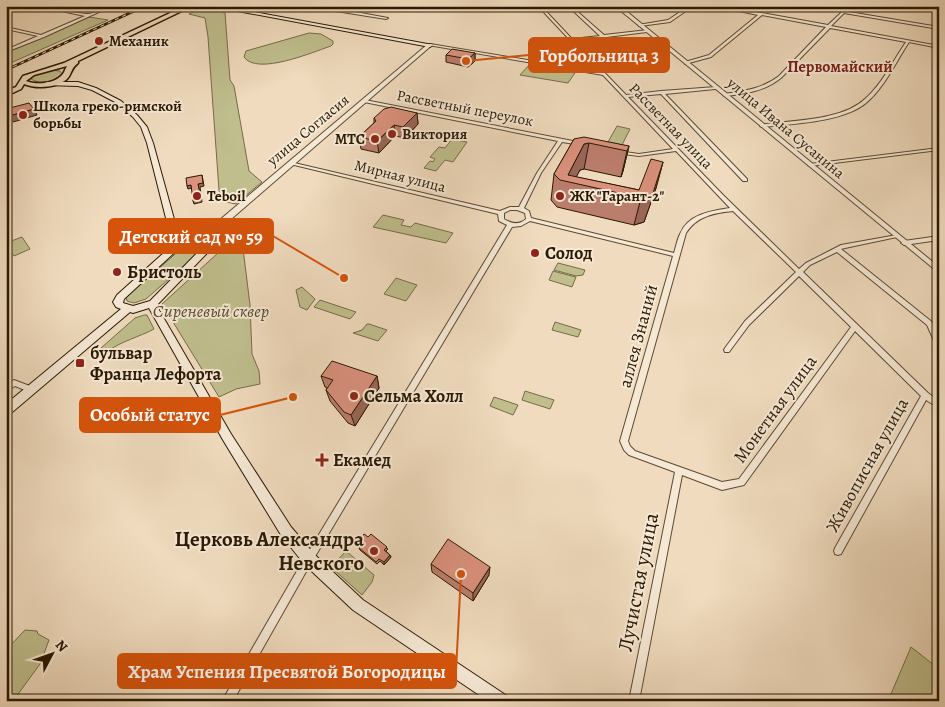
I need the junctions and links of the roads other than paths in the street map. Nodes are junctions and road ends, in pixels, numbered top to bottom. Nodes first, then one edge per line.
1 (38, 6) edge
2 (59, 6) edge
3 (111, 6) edge
4 (190, 6) edge
5 (196, 6) edge
6 (213, 6) edge
7 (341, 6) edge
8 (539, 6) edge
9 (569, 6) edge
10 (617, 6) edge
11 (692, 6) edge
12 (717, 6) edge
13 (52, 9) junction
14 (761, 14) junction
15 (89, 16) junction
16 (386, 18) dead end
17 (640, 25) junction
18 (828, 27) junction
19 (6, 28) edge
20 (939, 28) edge
21 (648, 31) junction
22 (43, 36) junction
23 (604, 37) junction
24 (572, 40) junction
25 (908, 41) junction
26 (430, 46) junction
27 (939, 47) edge
28 (6, 51) edge
29 (686, 63) junction
30 (48, 69) junction
31 (67, 73) junction
32 (604, 74) junction
33 (24, 82) junction
34 (47, 84) junction
35 (78, 84) junction
36 (35, 85) junction
37 (716, 88) junction
38 (660, 92) junction
39 (6, 94) edge
40 (725, 95) junction
41 (625, 96) junction
42 (6, 98) edge
43 (365, 101) junction
44 (762, 126) junction
45 (560, 140) junction
46 (588, 146) edge
47 (675, 150) junction
48 (939, 150) edge
49 (614, 151) edge
50 (292, 163) junction
51 (810, 165) junction
52 (745, 180) dead end
53 (521, 209) junction
54 (734, 209) junction
55 (501, 213) junction
56 (529, 219) junction
57 (510, 225) junction
58 (173, 230) junction
59 (895, 236) junction
60 (194, 237) junction
61 (205, 237) junction
62 (939, 238) edge
63 (904, 243) junction
64 (837, 249) junction
65 (171, 251) junction
66 (675, 255) junction
67 (939, 271) edge
68 (799, 272) junction
69 (153, 303) junction
70 (128, 309) junction
71 (855, 327) junction
72 (938, 343) edge
73 (727, 350) dead end
74 (6, 389) edge
75 (32, 390) junction
76 (925, 395) junction
77 (939, 404) edge
78 (6, 411) edge
79 (679, 471) junction
80 (838, 551) dead end
81 (310, 560) junction
82 (227, 701) edge
83 (502, 701) edge
84 (634, 701) edge

1 - 13 street
2 - 13 street
3 - 15 street
4 - 30 main road
5 - 31 main road
6 - 26 main road
7 - 16 street
8 - 24 street, Рассветная улица
9 - 23 street
10 - 17 street, улица Ивана Сусанина
11 - 17 street
12 - 14 street
13 - 15 street
14 - 18 street
14 - 29 street
15 - 22 street
17 - 21 street, улица Ивана Сусанина
18 - 20 street
18 - 25 street
18 - 40 street
19 - 22 street
21 - 23 street
21 - 29 street, улица Ивана Сусанина
22 - 28 street
23 - 24 street
24 - 32 street, Рассветная улица
25 - 27 street
25 - 44 street
26 - 32 street
26 - 43 street, улица Согласия
29 - 37 street, улица Ивана Сусанина
30 - 31 main road
30 - 33 main road
31 - 34 main road
31 - 35 main road
32 - 41 street, Рассветная улица
33 - 36 main road
33 - 39 main road
34 - 35 main road
34 - 36 main road
35 - 58 main road
36 - 42 main road
37 - 38 street
37 - 40 street, улица Ивана Сусанина
38 - 41 street
38 - 52 street
40 - 44 street, улица Ивана Сусанина
41 - 47 street, Рассветная улица
43 - 45 street, Рассветный переулок
43 - 50 street, улица Согласия
44 - 51 street, улица Ивана Сусанина
45 - 46 street, Рассветный переулок
45 - 53 street
47 - 49 street
47 - 54 street, Рассветная улица
48 - 51 street
50 - 55 street, Мирная улица
50 - 61 street, улица Согласия
51 - 59 street, улица Ивана Сусанина
53 - 55 street
53 - 56 street
54 - 66 street, аллея Знаний
54 - 68 street, Рассветная улица
55 - 57 street
56 - 57 street
56 - 66 street
57 - 81 street
58 - 60 main road
58 - 65 main road
59 - 63 street, улица Ивана Сусанина
59 - 64 street
60 - 61 main road
60 - 65 main road
61 - 69 main road
62 - 63 street
63 - 67 street, улица Ивана Сусанина
64 - 68 street
64 - 72 street
65 - 70 main road
66 - 79 street, аллея Знаний
68 - 71 street
68 - 73 street
69 - 70 main road
69 - 81 main road
70 - 75 main road
71 - 76 street
71 - 79 street, Монетная улица
74 - 75 street
75 - 78 main road
76 - 77 street
76 - 80 street, Живописная улица
79 - 84 street, Лучистая улица
81 - 82 street
81 - 83 main road

